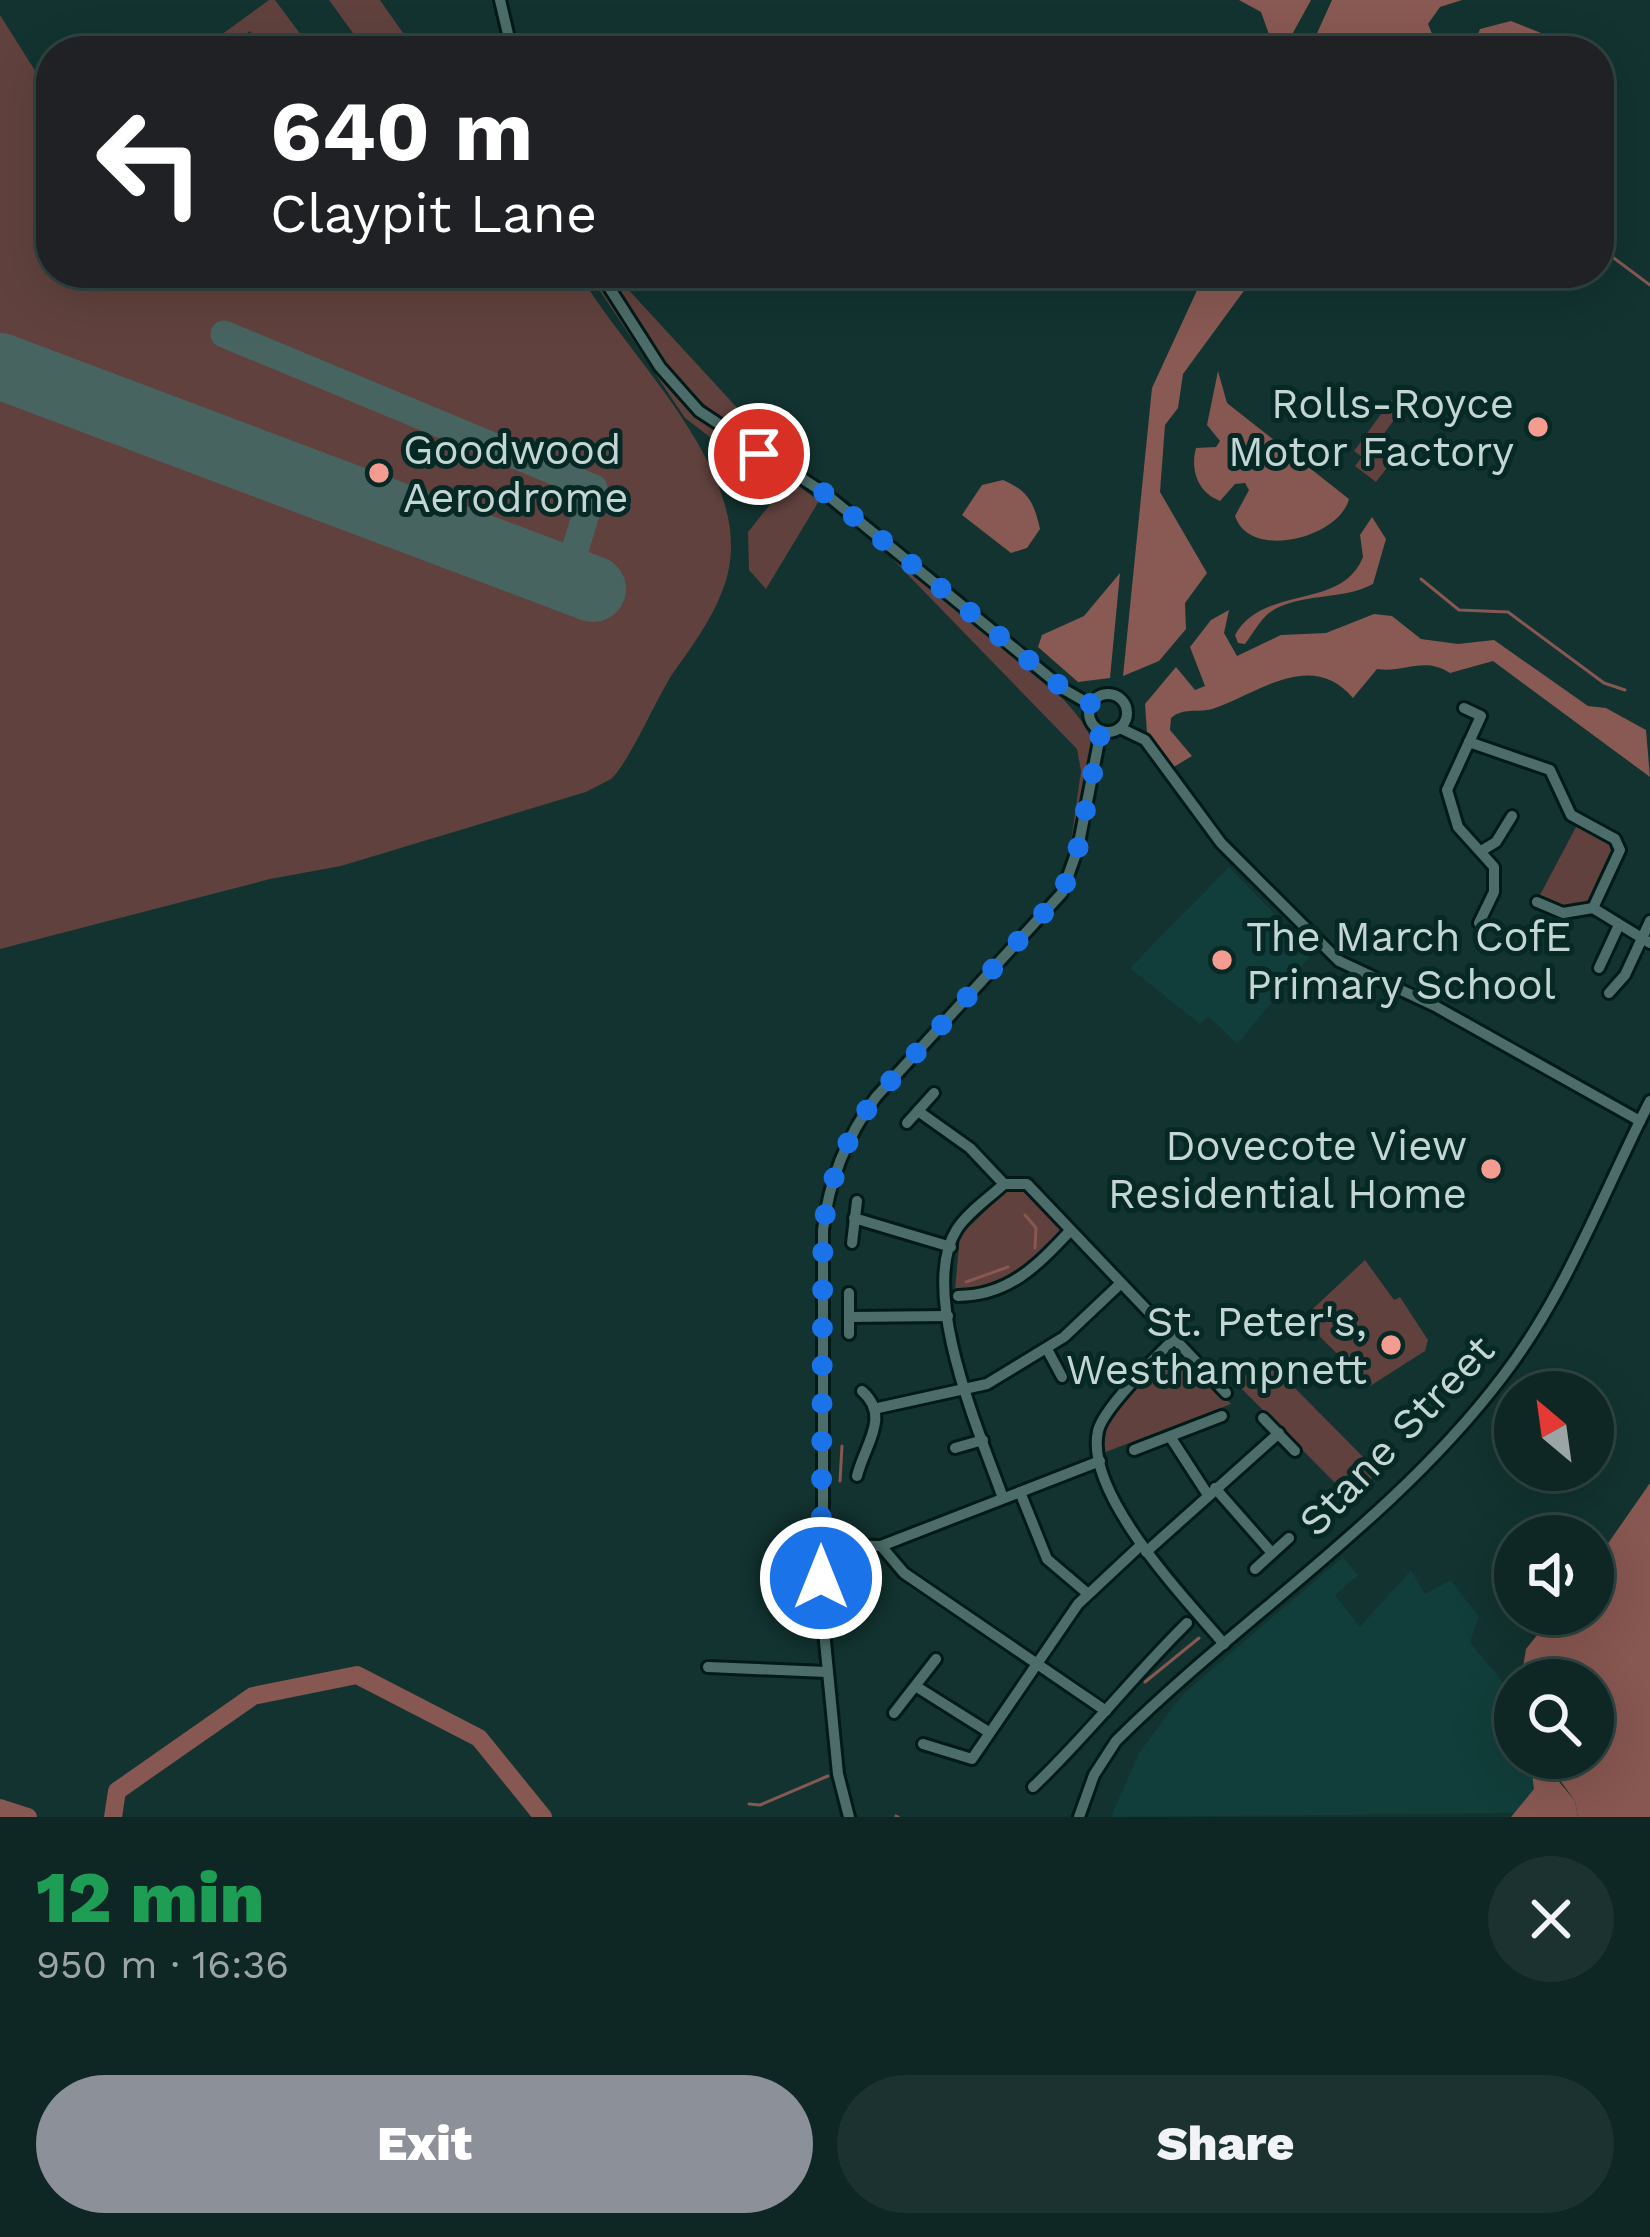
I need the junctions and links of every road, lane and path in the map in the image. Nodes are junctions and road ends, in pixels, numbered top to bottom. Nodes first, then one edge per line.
1 (500, 0) edge
2 (508, 36) edge
3 (610, 288) edge
4 (1091, 704) junction
5 (1464, 708) dead end
6 (1120, 728) junction
7 (1101, 731) junction
8 (1469, 742) junction
9 (1512, 816) dead end
10 (1480, 851) junction
11 (1537, 902) dead end
12 (1593, 908) junction
13 (1650, 921) edge
14 (1479, 923) dead end
15 (1618, 927) junction
16 (1646, 941) edge
17 (1599, 968) dead end
18 (1610, 993) dead end
19 (934, 1093) dead end
20 (1650, 1101) edge
21 (918, 1111) junction
22 (1640, 1121) junction
23 (907, 1124) dead end
24 (1004, 1184) junction
25 (857, 1201) dead end
26 (854, 1217) junction
27 (1069, 1232) junction
28 (852, 1243) dead end
29 (951, 1247) junction
30 (1119, 1285) junction
31 (848, 1293) dead end
32 (958, 1296) dead end
33 (947, 1316) junction
34 (849, 1317) junction
35 (849, 1334) dead end
36 (1176, 1337) junction
37 (1047, 1349) junction
38 (1062, 1377) dead end
39 (963, 1385) junction
40 (862, 1391) dead end
41 (1226, 1393) dead end
42 (878, 1408) junction
43 (1222, 1416) dead end
44 (1263, 1418) dead end
45 (1279, 1433) junction
46 (1171, 1438) junction
47 (983, 1440) junction
48 (955, 1448) dead end
49 (1135, 1450) dead end
50 (1295, 1450) dead end
51 (1100, 1461) junction
52 (857, 1476) dead end
53 (1020, 1492) junction
54 (1212, 1492) junction
55 (1003, 1498) junction
56 (1289, 1538) dead end
57 (821, 1545) junction
58 (881, 1546) junction
59 (1144, 1549) junction
60 (1273, 1553) junction
61 (1255, 1569) dead end
62 (1087, 1593) junction
63 (1187, 1623) dead end
64 (1225, 1644) junction
65 (936, 1659) dead end
66 (1037, 1662) junction
67 (708, 1667) dead end
68 (826, 1672) junction
69 (917, 1687) junction
70 (1106, 1711) junction
71 (894, 1713) dead end
72 (987, 1732) junction
73 (923, 1744) dead end
74 (1033, 1787) dead end
75 (849, 1817) edge
76 (1079, 1817) edge

1 - 2 street
3 - 4 street
4 - 6 street
4 - 7 street
5 - 8 street
6 - 7 street
6 - 22 street
7 - 57 street
8 - 10 street
8 - 12 street
9 - 10 street
10 - 14 street
11 - 12 street
12 - 15 street
13 - 16 street
15 - 16 street
15 - 17 street
16 - 18 street
19 - 21 street
20 - 22 street, Stane Street
21 - 23 street
21 - 24 street
22 - 64 street, Stane Street
24 - 27 street
24 - 29 street
25 - 26 street
26 - 28 street
26 - 29 street
27 - 30 street
27 - 32 street
29 - 33 street
30 - 36 street
30 - 37 street
31 - 34 street
33 - 34 street
33 - 39 street
34 - 35 street
36 - 41 street
36 - 51 street
37 - 38 street
37 - 39 street
39 - 42 street
39 - 47 street
40 - 42 street
42 - 52 street
43 - 46 street
44 - 45 street
45 - 50 street
45 - 54 street
46 - 49 street
46 - 54 street
47 - 48 street
47 - 55 street
51 - 53 street
51 - 59 street
53 - 55 street
53 - 62 street
54 - 59 street
54 - 60 street
55 - 58 street
56 - 60 street
57 - 58 street
57 - 68 street
58 - 66 street
59 - 62 street
59 - 64 street
60 - 61 street
62 - 66 street
63 - 70 street
64 - 76 street, Stane Street
65 - 69 street
66 - 70 street
66 - 72 street
67 - 68 street
68 - 75 street
69 - 71 street
69 - 72 street
70 - 74 street
72 - 73 street

